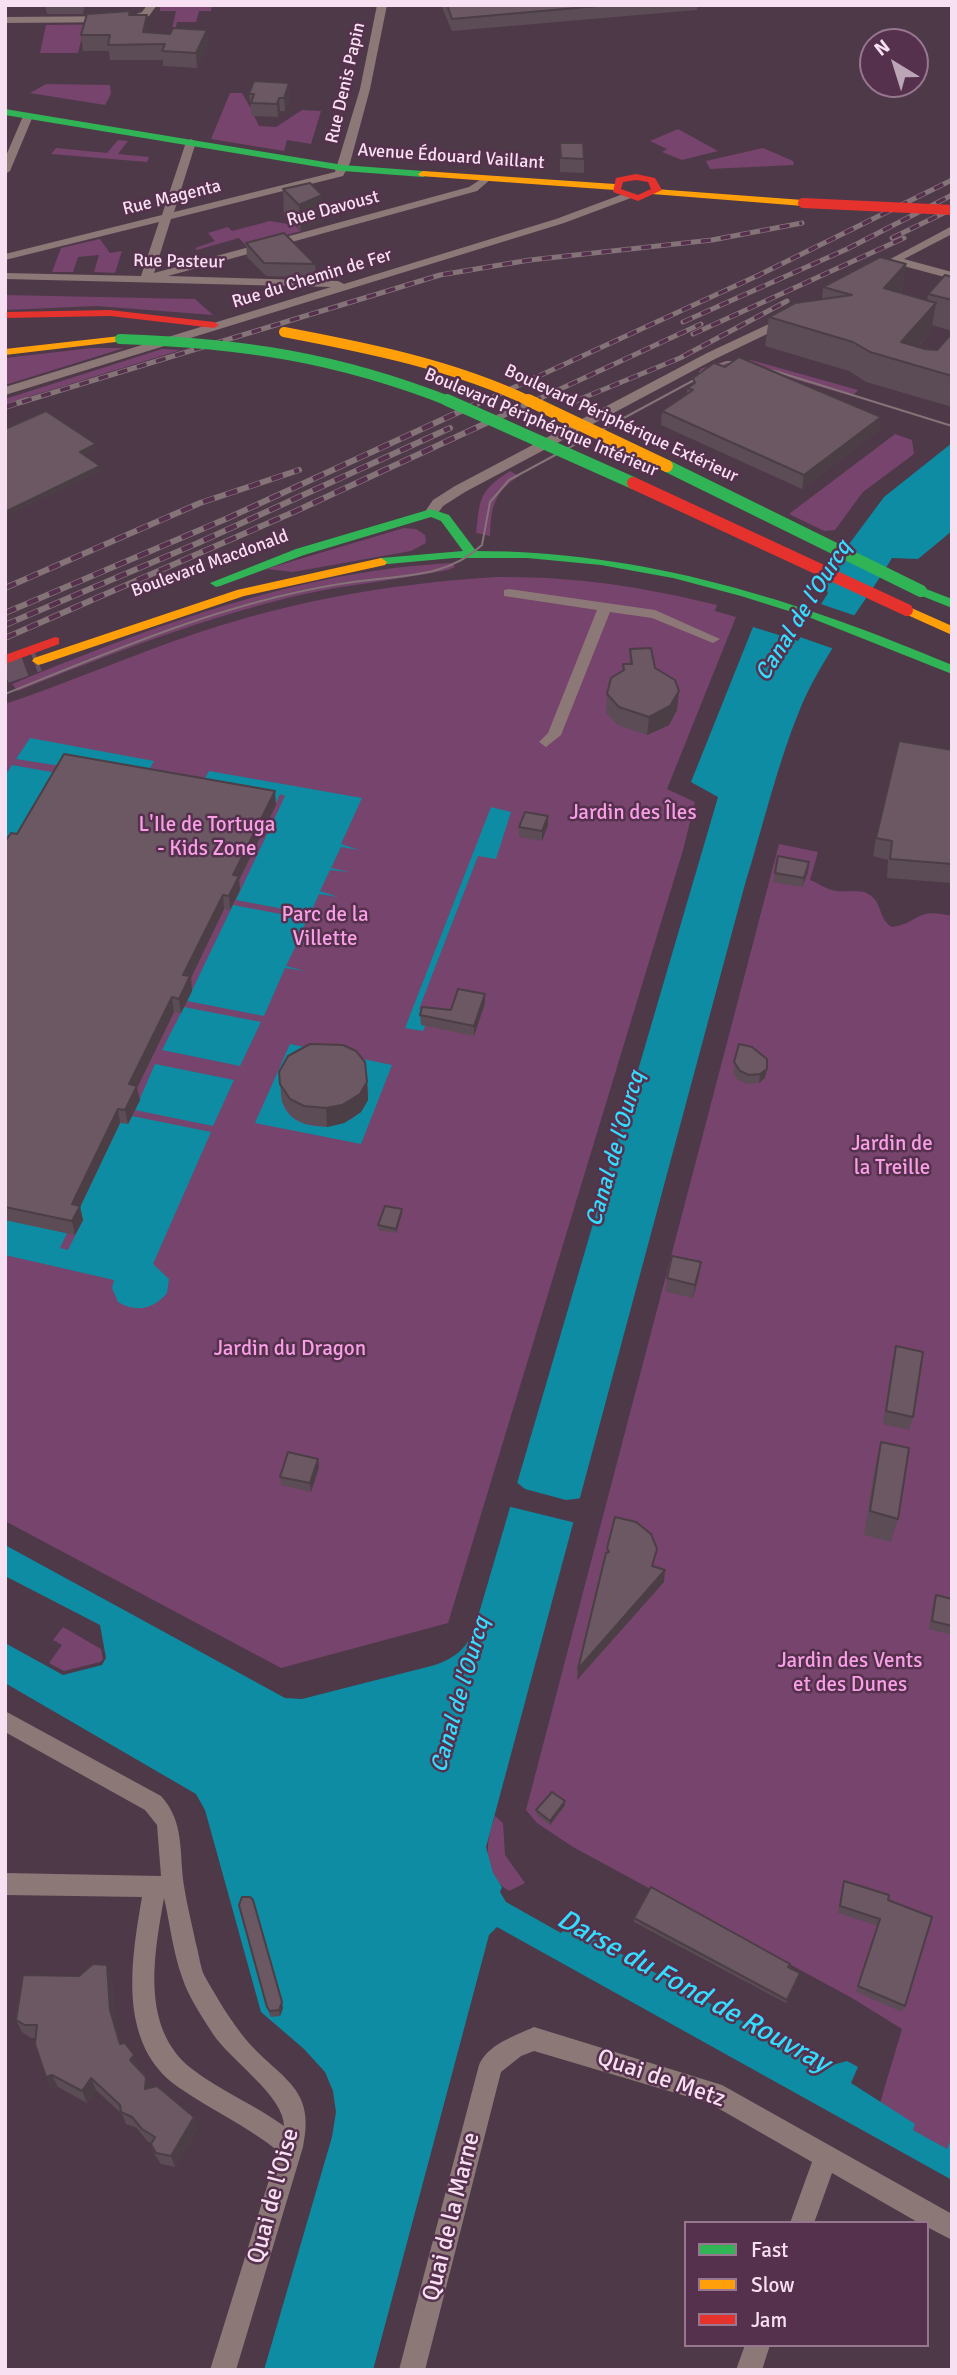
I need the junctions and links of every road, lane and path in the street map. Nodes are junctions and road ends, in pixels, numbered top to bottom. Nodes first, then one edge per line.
1 (152, 5) edge
2 (382, 5) edge
3 (5, 20) edge
4 (5, 112) edge
5 (29, 116) junction
6 (190, 144) junction
7 (343, 168) junction
8 (5, 171) edge
9 (486, 179) junction
10 (621, 192) junction
11 (950, 211) edge
12 (164, 218) junction
13 (952, 229) edge
14 (5, 257) edge
15 (894, 260) junction
16 (948, 275) edge
17 (5, 276) edge
18 (146, 279) junction
19 (859, 280) edge
20 (352, 285) junction
21 (802, 312) edge
22 (5, 315) edge
23 (214, 324) junction
24 (5, 326) edge
25 (120, 340) junction
26 (5, 343) edge
27 (5, 352) edge
28 (5, 391) edge
29 (431, 513) junction
30 (471, 553) junction
31 (452, 554) junction
32 (204, 587) dead end
33 (509, 593) dead end
34 (181, 596) dead end
35 (952, 604) edge
36 (605, 606) junction
37 (952, 631) edge
38 (713, 639) dead end
39 (5, 660) edge
40 (38, 661) tunnel mouth
41 (952, 670) edge
42 (547, 741) dead end
43 (5, 1721) edge
44 (5, 1884) edge
45 (164, 1887) junction
46 (491, 2065) joint
47 (291, 2147) junction
48 (825, 2158) junction
49 (803, 2221) edge
50 (952, 2228) edge
51 (757, 2347) edge
52 (223, 2370) edge
53 (412, 2370) edge
54 (749, 2370) edge

1 - 3 street
2 - 7 street, Rue Denis Papin
4 - 5 main road, Avenue Édouard Vaillant
5 - 6 main road, Avenue Édouard Vaillant
5 - 8 street
6 - 7 main road, Avenue Édouard Vaillant
6 - 12 street
7 - 9 main road, Avenue Édouard Vaillant
7 - 12 street, Rue Magenta
9 - 10 main road, Avenue Édouard Vaillant
9 - 18 street, Rue Davoust
10 - 11 main road, Avenue Édouard Vaillant, bridge
10 - 20 street, Rue du Chemin de Fer
12 - 14 street, Rue Magenta
12 - 18 street
13 - 15 street
15 - 16 street
15 - 19 street
17 - 18 street, Rue Pasteur
18 - 20 street, Rue Pasteur
20 - 28 street, Rue du Chemin de Fer
21 - 29 street
22 - 23 main road
23 - 24 main road, Boulevard Périphérique Extérieur
23 - 35 main road, Boulevard Périphérique Extérieur, bridge
25 - 26 main road, Boulevard Périphérique Intérieur
25 - 27 main road
25 - 37 main road, Boulevard Périphérique Intérieur, bridge
29 - 30 main road
29 - 31 main road
29 - 32 main road, Boulevard Macdonald
30 - 31 main road, Boulevard Macdonald
30 - 41 main road, Boulevard Macdonald
31 - 40 main road, Boulevard Macdonald
33 - 36 street
34 - 39 main road, Boulevard Macdonald
36 - 38 street
36 - 42 street
43 - 45 street, Quai de l'Oise
44 - 45 street
45 - 47 street, Quai de l'Oise
45 - 47 street
46 - 48 street, Quai de Metz
46 - 53 street, Quai de la Marne
47 - 52 street, Quai de l'Oise
48 - 49 street
48 - 50 street, Quai de Metz
51 - 54 street

